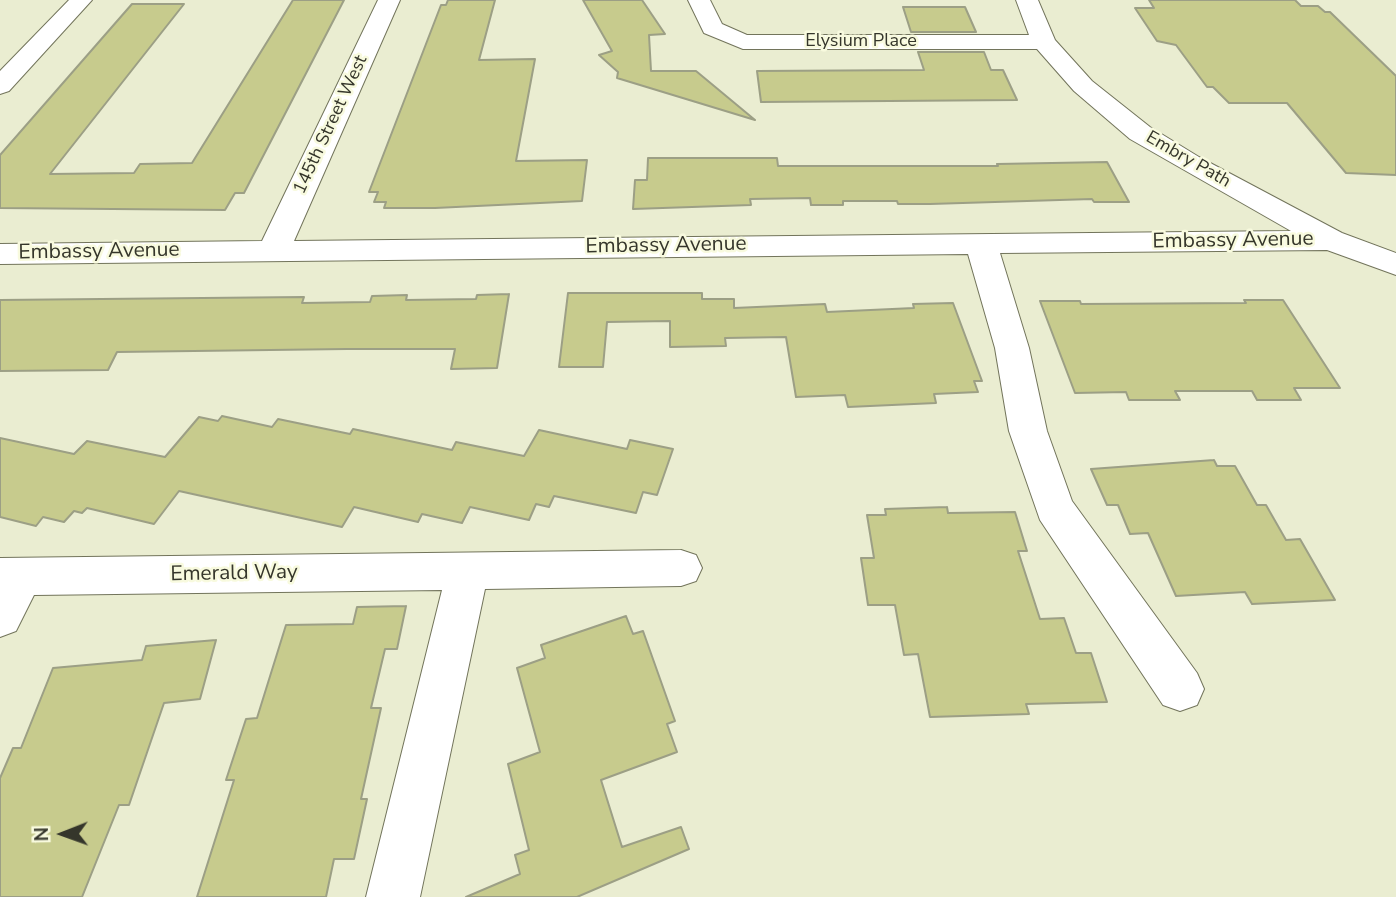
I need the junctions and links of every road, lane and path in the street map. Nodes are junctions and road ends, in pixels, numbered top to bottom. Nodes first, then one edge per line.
1 (81, 0) edge
2 (389, 0) edge
3 (699, 0) edge
4 (1027, 0) edge
5 (45, 39) junction
6 (11, 40) dead end
7 (1044, 42) junction
8 (0, 86) edge
9 (1331, 240) junction
10 (981, 243) junction
11 (274, 250) junction
12 (0, 254) edge
13 (1396, 265) edge
14 (681, 568) dead end
15 (468, 570) junction
16 (10, 577) edge
17 (0, 617) edge
18 (1180, 689) dead end
19 (393, 897) edge

1 - 5 street
2 - 11 street, 145th Street West
3 - 7 street, Elysium Place
4 - 7 street, Embry Path
5 - 6 street
5 - 8 street
7 - 9 street, Embry Path
9 - 10 street, Embassy Avenue
9 - 13 street, Embry Path
10 - 11 street, Embassy Avenue
10 - 18 street
11 - 12 street, Embassy Avenue
14 - 15 street, Emerald Way
15 - 16 street, Emerald Way
15 - 19 street
16 - 17 street

